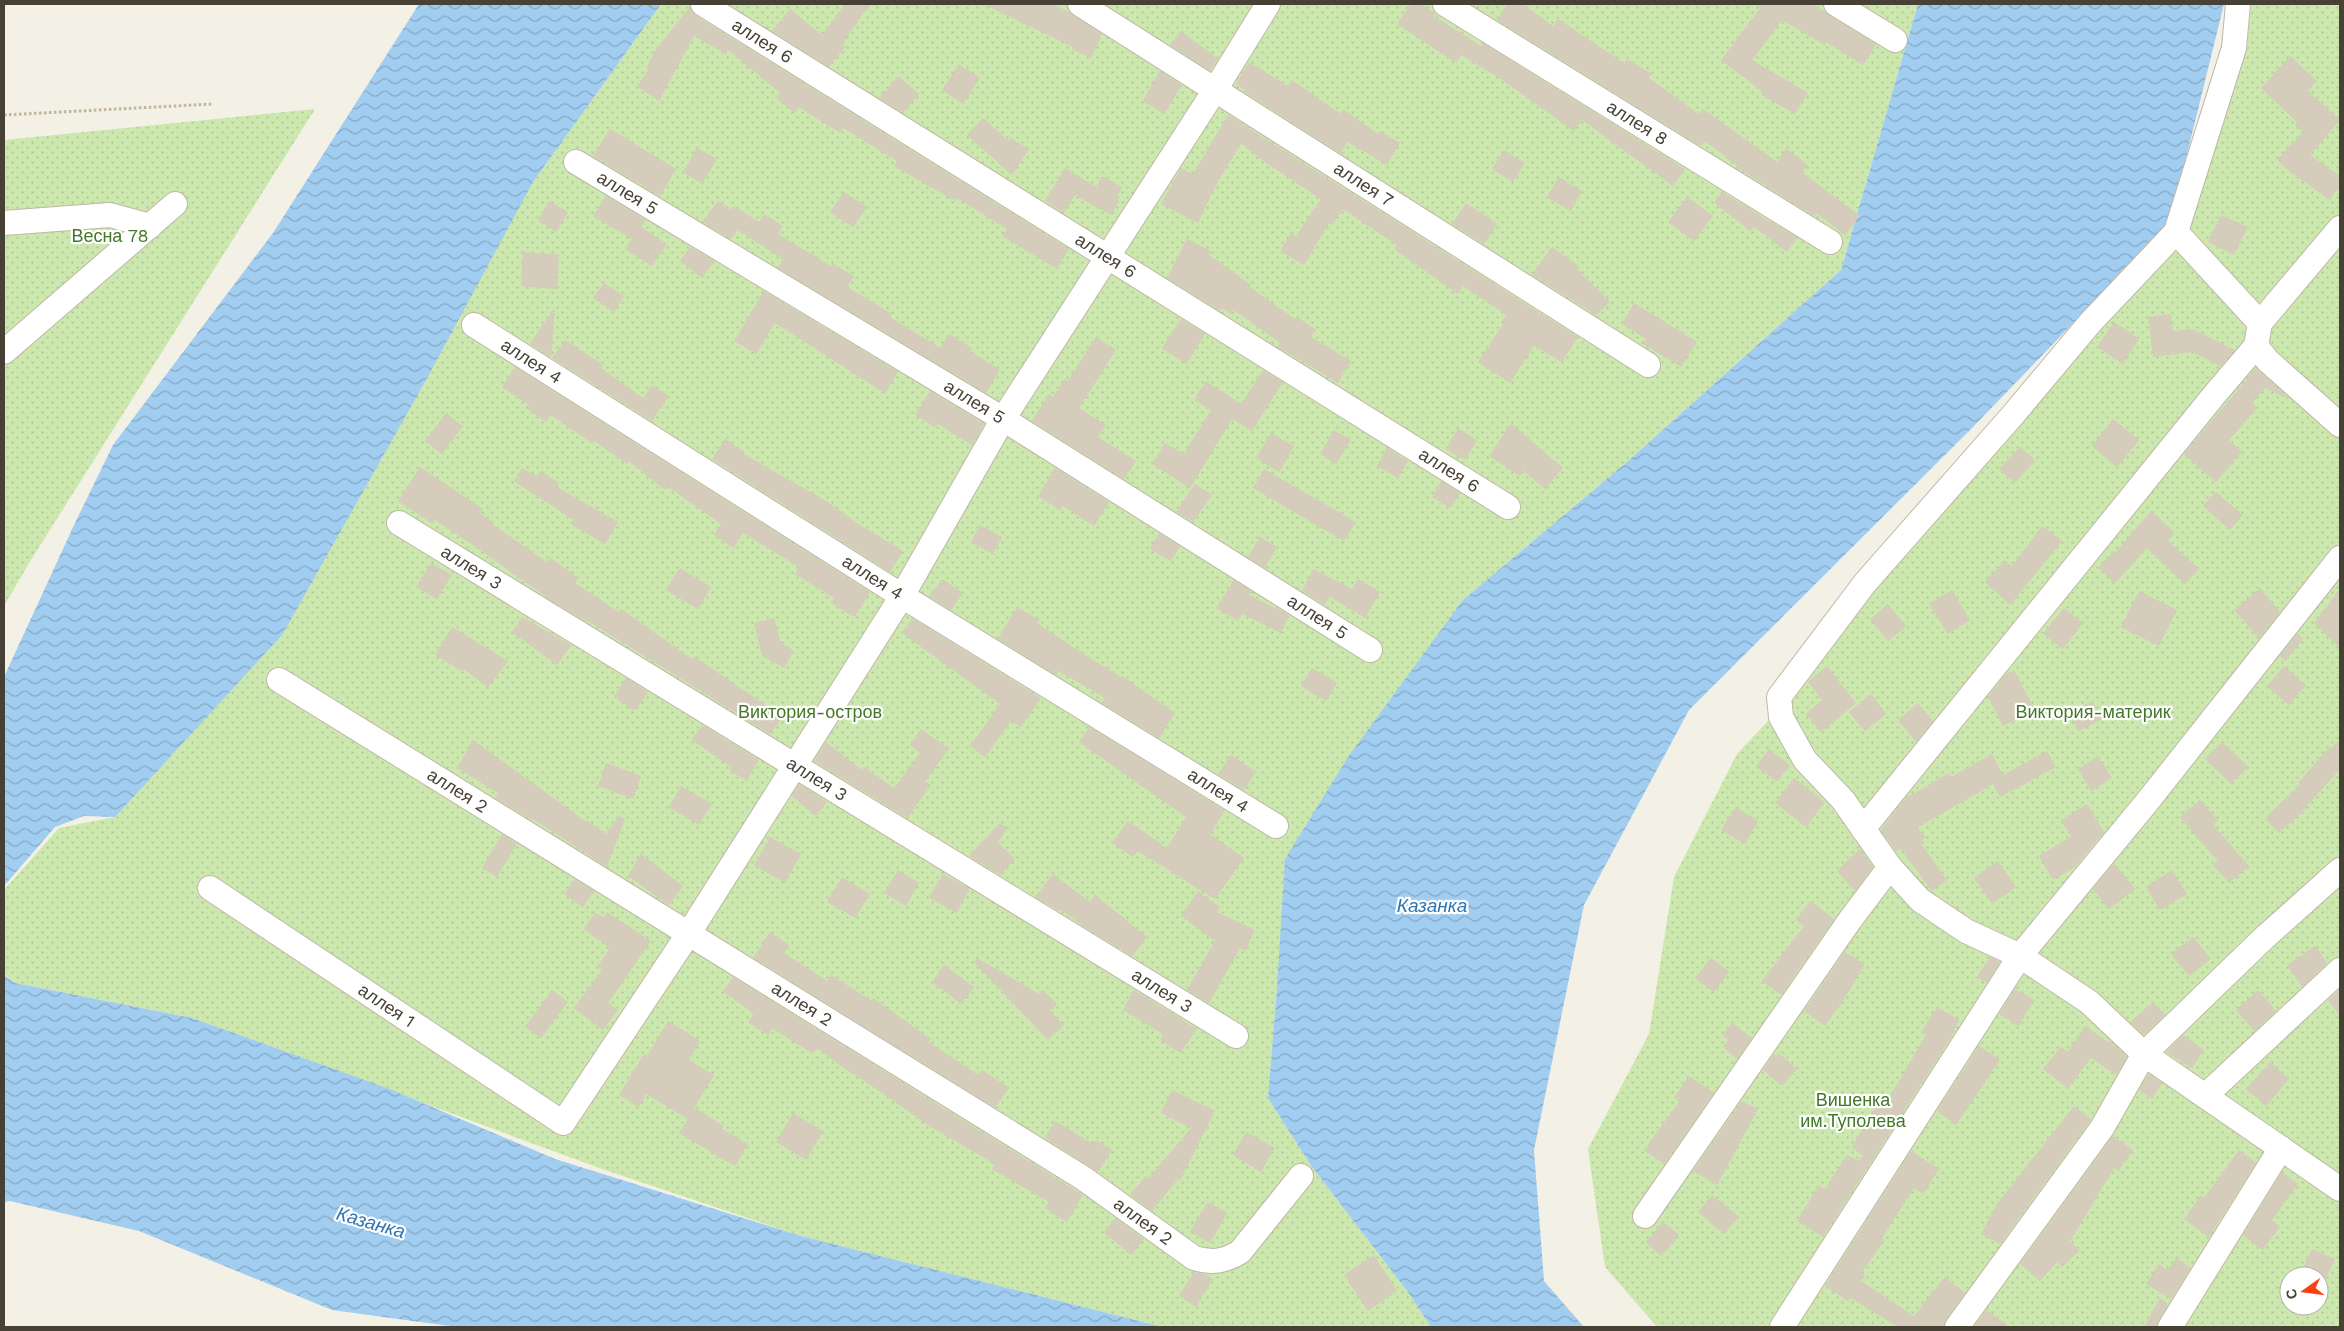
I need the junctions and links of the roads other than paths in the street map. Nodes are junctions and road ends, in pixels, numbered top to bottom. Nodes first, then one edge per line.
1 (703, 4) edge
2 (1080, 4) edge
3 (1268, 4) edge
4 (1445, 4) edge
5 (1836, 4) edge
6 (2238, 4) edge
7 (1895, 40) dead end
8 (1215, 90) junction
9 (576, 162) dead end
10 (175, 204) dead end
11 (4, 223) edge
12 (150, 226) junction
13 (2340, 228) edge
14 (2176, 232) junction
15 (1830, 242) dead end
16 (1106, 258) junction
17 (2260, 323) junction
18 (474, 325) dead end
19 (2256, 346) junction
20 (4, 352) edge
21 (1648, 365) dead end
22 (1004, 419) junction
23 (2340, 425) edge
24 (1508, 507) dead end
25 (399, 523) dead end
26 (2340, 558) edge
27 (902, 596) junction
28 (1370, 650) dead end
29 (279, 680) dead end
30 (795, 766) junction
31 (1276, 826) dead end
32 (1863, 829) junction
33 (1890, 867) junction
34 (2340, 870) edge
35 (210, 888) dead end
36 (689, 933) junction
37 (2020, 956) junction
38 (2340, 970) edge
39 (1236, 1036) dead end
40 (2144, 1054) junction
41 (2205, 1096) junction
42 (2281, 1148) junction
43 (1302, 1176) dead end
44 (2340, 1189) edge
45 (1645, 1216) dead end
46 (1782, 1327) edge
47 (1957, 1327) edge
48 (2170, 1327) edge

1 - 16 lane, аллея 6
2 - 8 lane, аллея 7
3 - 8 lane
4 - 15 lane, аллея 8
5 - 7 lane
6 - 14 lane
8 - 16 lane
8 - 21 lane, аллея 7
9 - 22 lane, аллея 5
10 - 12 lane
11 - 12 lane
12 - 20 lane
13 - 17 lane
14 - 17 lane
14 - 32 lane
16 - 22 lane
16 - 24 lane, аллея 6
17 - 19 lane
18 - 27 lane, аллея 4
19 - 23 lane
19 - 32 lane
22 - 27 lane
22 - 28 lane, аллея 5
25 - 30 lane, аллея 3
26 - 37 lane
27 - 30 lane
27 - 31 lane, аллея 4
29 - 36 lane, аллея 2
30 - 36 lane
30 - 39 lane, аллея 3
32 - 33 lane
33 - 37 lane
33 - 45 lane
34 - 40 lane
35 - 36 lane, аллея 1
36 - 43 lane, аллея 2
37 - 40 lane
37 - 46 lane
38 - 41 lane
40 - 41 lane
40 - 47 lane
41 - 42 lane
42 - 44 lane
42 - 48 lane

